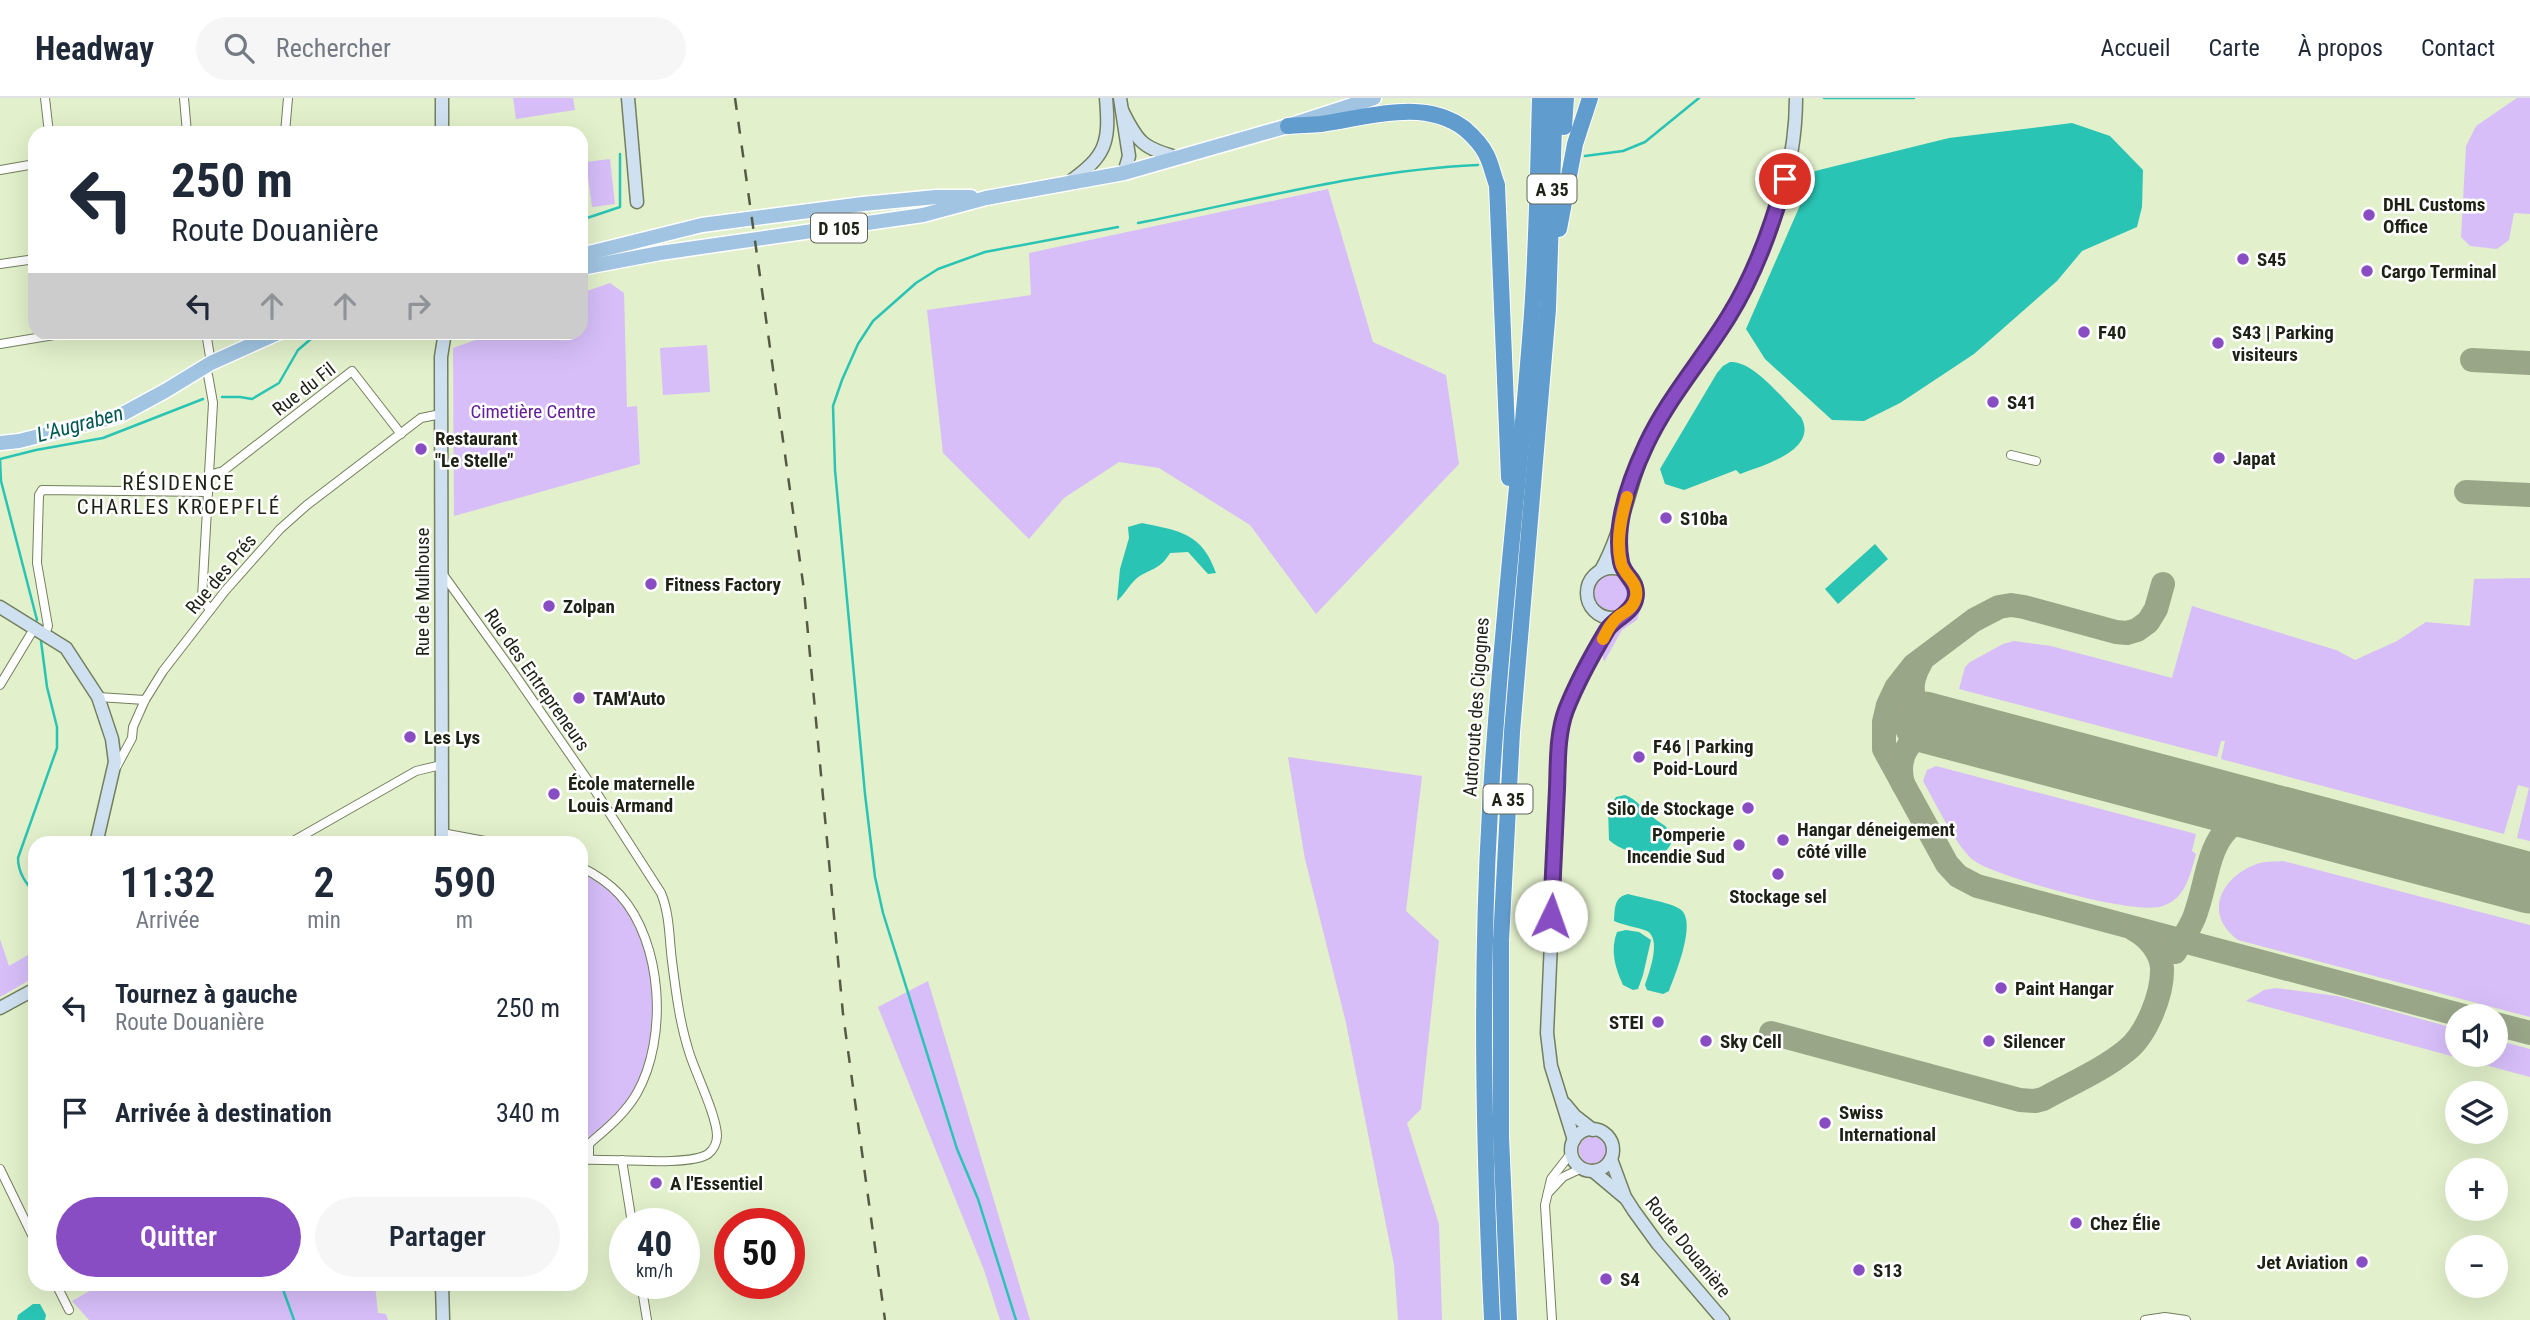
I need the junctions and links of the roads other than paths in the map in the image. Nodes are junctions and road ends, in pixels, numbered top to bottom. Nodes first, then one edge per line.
1 (45, 98) edge
2 (184, 98) edge
3 (288, 98) edge
4 (442, 98) edge
5 (628, 98) edge
6 (1106, 98) edge
7 (1374, 98) edge
8 (1540, 98) edge
9 (1555, 98) edge
10 (1566, 98) edge
11 (1590, 98) edge
12 (1796, 98) edge
13 (1121, 104) edge
14 (48, 126) edge
15 (186, 126) edge
16 (286, 126) edge
17 (442, 126) edge
18 (1289, 126) junction
19 (1179, 158) junction
20 (28, 165) edge
21 (0, 170) edge
22 (1124, 173) junction
23 (1068, 184) junction
24 (986, 198) junction
25 (637, 202) dead end
26 (588, 253) edge
27 (28, 260) edge
28 (0, 264) edge
29 (588, 267) edge
30 (1550, 279) junction
31 (28, 340) edge
32 (207, 340) edge
33 (264, 340) edge
34 (445, 340) edge
35 (0, 344) edge
36 (210, 369) junction
37 (441, 414) junction
38 (401, 434) junction
39 (0, 443) edge
40 (2011, 455) dead end
41 (2036, 461) dead end
42 (209, 475) junction
43 (208, 492) junction
44 (1619, 527) junction
45 (1511, 531) junction
46 (204, 568) junction
47 (214, 568) dead end
48 (1601, 570) junction
49 (1624, 571) junction
50 (442, 573) junction
51 (0, 607) edge
52 (210, 610) junction
53 (1595, 612) junction
54 (1619, 617) junction
55 (40, 630) junction
56 (1597, 645) junction
57 (0, 685) edge
58 (98, 697) junction
59 (145, 700) junction
60 (131, 738) junction
61 (115, 749) junction
62 (441, 765) junction
63 (114, 772) junction
64 (98, 836) edge
65 (302, 836) edge
66 (442, 836) edge
67 (588, 871) edge
68 (28, 993) edge
69 (0, 1008) edge
70 (1562, 1101) junction
71 (1593, 1130) junction
72 (588, 1146) edge
73 (1573, 1146) junction
74 (588, 1159) edge
75 (1611, 1159) junction
76 (622, 1160) junction
77 (0, 1169) edge
78 (1588, 1170) junction
79 (1548, 1193) junction
80 (1625, 1197) junction
81 (630, 1208) edge
82 (28, 1227) edge
83 (60, 1291) edge
84 (442, 1291) edge
85 (644, 1299) edge
86 (69, 1310) dead end
87 (2151, 1319) edge
88 (443, 1320) edge
89 (647, 1320) edge
90 (1492, 1320) edge
91 (1509, 1320) edge
92 (1552, 1320) edge
93 (1723, 1320) edge
94 (2145, 1320) edge
95 (2186, 1320) edge

1 - 14 street
2 - 15 street
3 - 16 street
4 - 17 main road
5 - 25 main road
6 - 23 main road
7 - 18 main road, D 105
8 - 45 highway, Autoroute des Cigognes / A 35
9 - 30 highway, Autoroute des Cigognes / A 35
10 - 30 highway
11 - 30 highway
12 - 44 main road
13 - 19 main road
13 - 22 main road
18 - 19 main road, D 105
18 - 45 highway
19 - 22 main road, D 105
20 - 21 street
22 - 23 main road, D 105
23 - 24 main road, D 105
24 - 26 main road, D 105
24 - 29 main road, D 105
27 - 28 street
30 - 91 highway, Autoroute des Cigognes / A 35
31 - 35 street
32 - 36 street
33 - 36 main road
34 - 37 main road, Rue de Mulhouse
36 - 39 main road
36 - 42 street
37 - 38 street, Rue des Prés
37 - 50 main road, Rue de Mulhouse
38 - 42 street, Rue du Fil
38 - 52 street, Rue des Prés
40 - 41 street
42 - 43 street
43 - 46 street
43 - 55 street
44 - 48 main road
44 - 49 main road
45 - 90 highway, Autoroute des Cigognes / A 35
46 - 47 street
46 - 52 street
48 - 49 main road
48 - 53 main road
49 - 54 main road
50 - 62 main road, Rue de Mulhouse
50 - 76 street, Rue des Entrepreneurs
51 - 55 main road
52 - 59 street, Rue des Prés
53 - 54 main road
53 - 56 main road
54 - 56 main road
55 - 57 street
55 - 58 main road
56 - 70 main road
58 - 59 street
58 - 61 main road
59 - 60 street, Rue des Prés
60 - 61 street
60 - 63 street, Rue des Prés
61 - 63 main road
62 - 65 street
62 - 66 main road, Rue de Mulhouse
63 - 64 main road
67 - 72 street
68 - 69 main road
70 - 71 main road
70 - 73 main road
71 - 73 main road
71 - 75 main road
73 - 78 main road
73 - 79 street
74 - 76 street, Rue des Entrepreneurs
75 - 78 main road
75 - 80 main road, Route Douanière
76 - 81 street
77 - 82 street
78 - 79 street
78 - 80 main road, Route Douanière
79 - 92 street
80 - 93 main road, Route Douanière
83 - 86 street
84 - 88 main road
85 - 89 street
87 - 94 street
87 - 95 street

